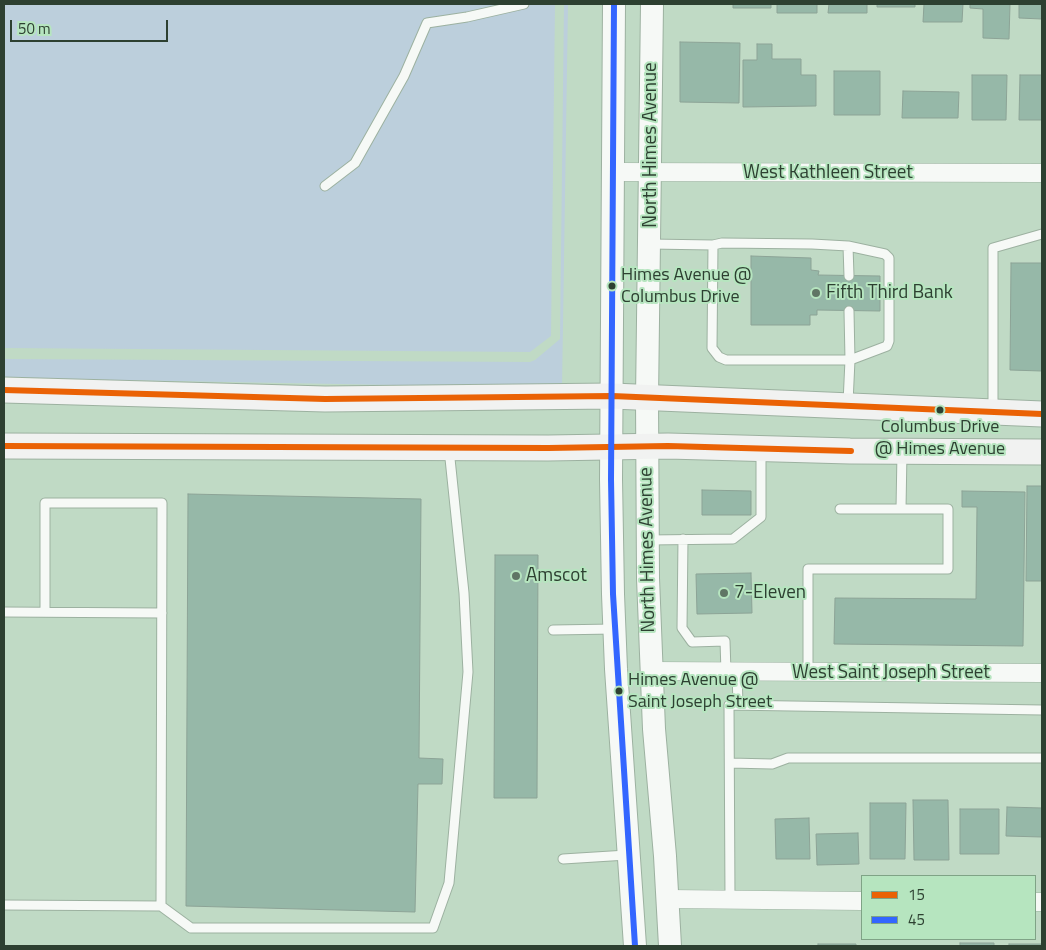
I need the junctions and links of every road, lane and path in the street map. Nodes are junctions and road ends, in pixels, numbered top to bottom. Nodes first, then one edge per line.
1 (524, 4) edge
2 (614, 4) edge
3 (652, 4) edge
4 (613, 172) junction
5 (650, 172) junction
6 (1042, 173) edge
7 (325, 186) dead end
8 (1042, 234) edge
9 (650, 244) junction
10 (713, 245) junction
11 (848, 246) junction
12 (849, 276) dead end
13 (849, 311) dead end
14 (850, 360) junction
15 (4, 390) edge
16 (612, 396) junction
17 (647, 399) junction
18 (848, 407) junction
19 (993, 412) junction
20 (1042, 414) edge
21 (4, 446) edge
22 (611, 446) junction
23 (647, 446) junction
24 (449, 448) junction
25 (761, 448) junction
26 (902, 450) junction
27 (1042, 452) edge
28 (840, 509) dead end
29 (901, 509) junction
30 (683, 539) junction
31 (648, 540) junction
32 (4, 612) edge
33 (45, 612) junction
34 (162, 613) junction
35 (614, 629) junction
36 (553, 630) dead end
37 (651, 671) junction
38 (732, 672) junction
39 (808, 672) junction
40 (1042, 673) edge
41 (734, 705) junction
42 (1042, 710) edge
43 (1042, 758) edge
44 (730, 763) junction
45 (630, 855) junction
46 (563, 859) dead end
47 (668, 899) junction
48 (730, 900) junction
49 (861, 900) edge
50 (4, 905) edge
51 (162, 906) junction
52 (636, 941) edge
53 (670, 946) edge

1 - 7 lane
2 - 4 street, North Himes Avenue
3 - 5 street, North Himes Avenue
4 - 5 street, West Kathleen Street
4 - 16 street, North Himes Avenue
5 - 6 street, West Kathleen Street
5 - 9 street, North Himes Avenue
8 - 19 lane
9 - 10 lane
9 - 17 street, North Himes Avenue
10 - 11 lane
10 - 14 lane
11 - 12 lane
11 - 14 lane
13 - 14 lane
14 - 18 lane
15 - 16 main road
16 - 17 main road
16 - 22 street, North Himes Avenue
17 - 18 main road
17 - 23 street, North Himes Avenue
18 - 19 main road
19 - 20 main road
21 - 24 main road
22 - 23 main road
22 - 24 main road
22 - 35 street, North Himes Avenue
23 - 25 main road
23 - 31 street, North Himes Avenue
24 - 51 lane
25 - 26 main road
25 - 30 lane
26 - 27 main road
26 - 29 lane
28 - 29 lane
29 - 39 lane
30 - 31 lane
30 - 38 lane
31 - 37 street, North Himes Avenue
32 - 33 lane
33 - 34 lane
33 - 34 lane
34 - 51 lane
35 - 36 lane
35 - 45 street, North Himes Avenue
37 - 38 street, West Saint Joseph Street
37 - 47 street, North Himes Avenue
38 - 39 street, West Saint Joseph Street
38 - 41 lane
39 - 40 street, West Saint Joseph Street
41 - 42 lane
41 - 44 lane
43 - 44 lane
44 - 48 lane
45 - 46 lane
45 - 52 street, North Himes Avenue
47 - 48 street
47 - 53 street, North Himes Avenue
48 - 49 street
50 - 51 lane

